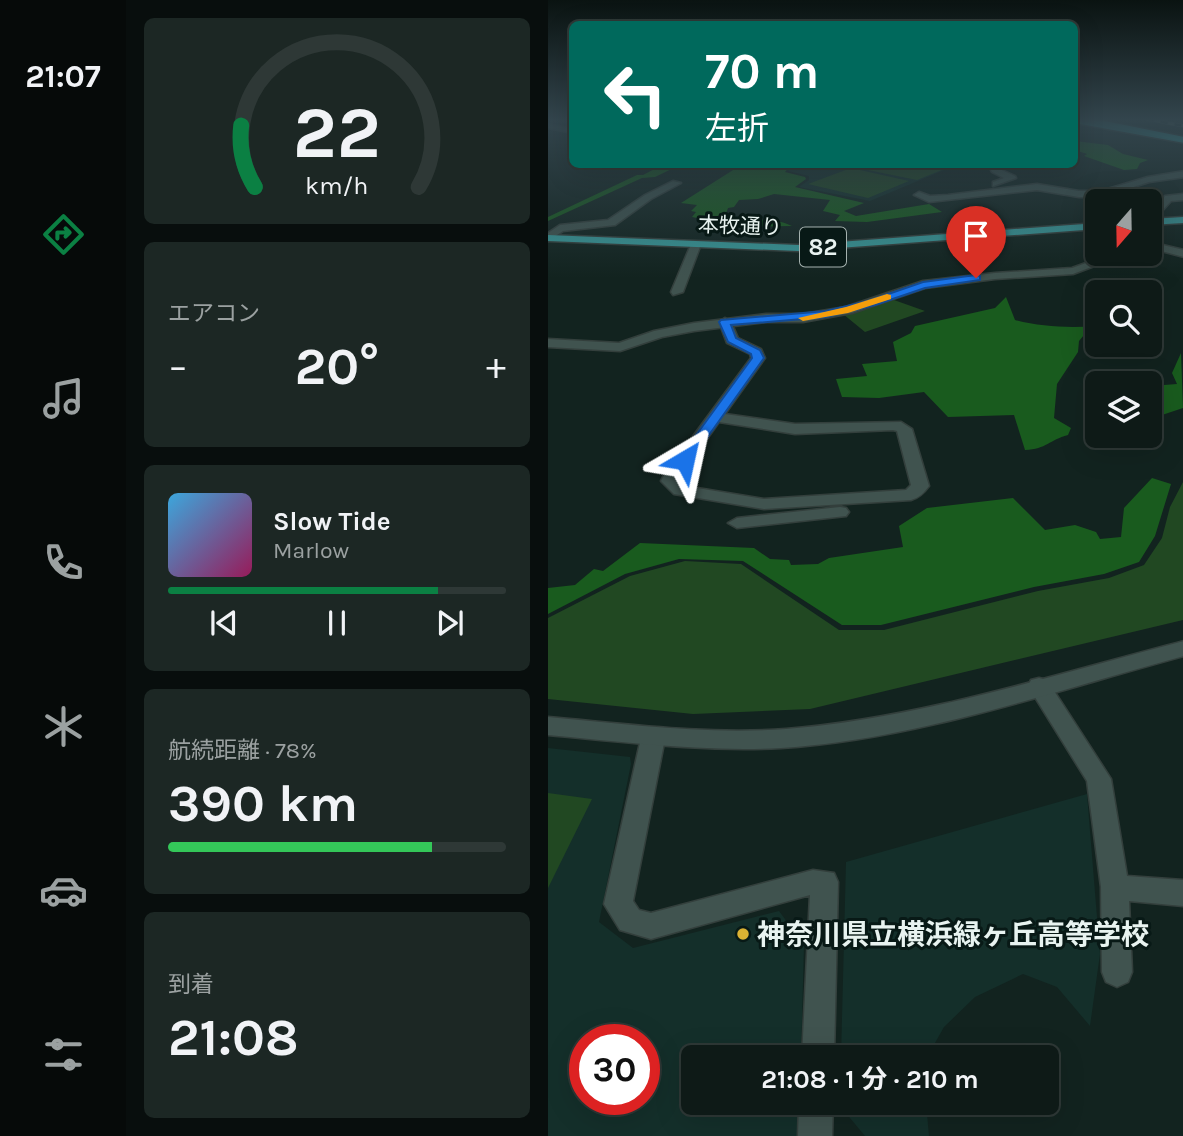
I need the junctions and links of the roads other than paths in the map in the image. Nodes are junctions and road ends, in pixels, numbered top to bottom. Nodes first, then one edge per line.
1 (999, 172) edge
2 (1030, 173) dead end
3 (1183, 174) edge
4 (676, 183) dead end
5 (1037, 187) junction
6 (919, 195) dead end
7 (1183, 197) edge
8 (948, 198) junction
9 (1162, 204) edge
10 (1162, 213) edge
11 (1183, 214) edge
12 (1183, 220) edge
13 (1085, 221) edge
14 (1162, 221) edge
15 (1085, 227) edge
16 (550, 234) edge
17 (696, 244) junction
18 (1162, 248) edge
19 (1183, 254) edge
20 (1087, 266) edge
21 (677, 292) dead end
22 (725, 322) junction
23 (548, 343) edge
24 (715, 417) junction
25 (890, 496) junction
26 (737, 523) dead end
27 (1183, 648) edge
28 (1039, 686) junction
29 (548, 726) edge
30 (654, 737) junction
31 (1115, 887) junction
32 (1183, 893) edge
33 (1117, 972) dead end
34 (818, 1045) edge
35 (816, 1115) edge
36 (815, 1136) edge

1 - 8 street
2 - 5 street
3 - 5 street
4 - 16 street
5 - 8 street
6 - 8 street
7 - 9 street
10 - 11 main road
12 - 14 main road
13 - 16 main road, 本牧通り / 82
15 - 17 main road, 本牧通り / 82
16 - 17 main road, 本牧通り / 82
17 - 21 street
18 - 19 street
20 - 22 street
22 - 23 street
22 - 24 street
24 - 25 street
24 - 25 street
25 - 26 street
27 - 28 street
28 - 30 street
28 - 31 street
29 - 30 street
30 - 34 street
31 - 32 street
31 - 33 street
35 - 36 street

